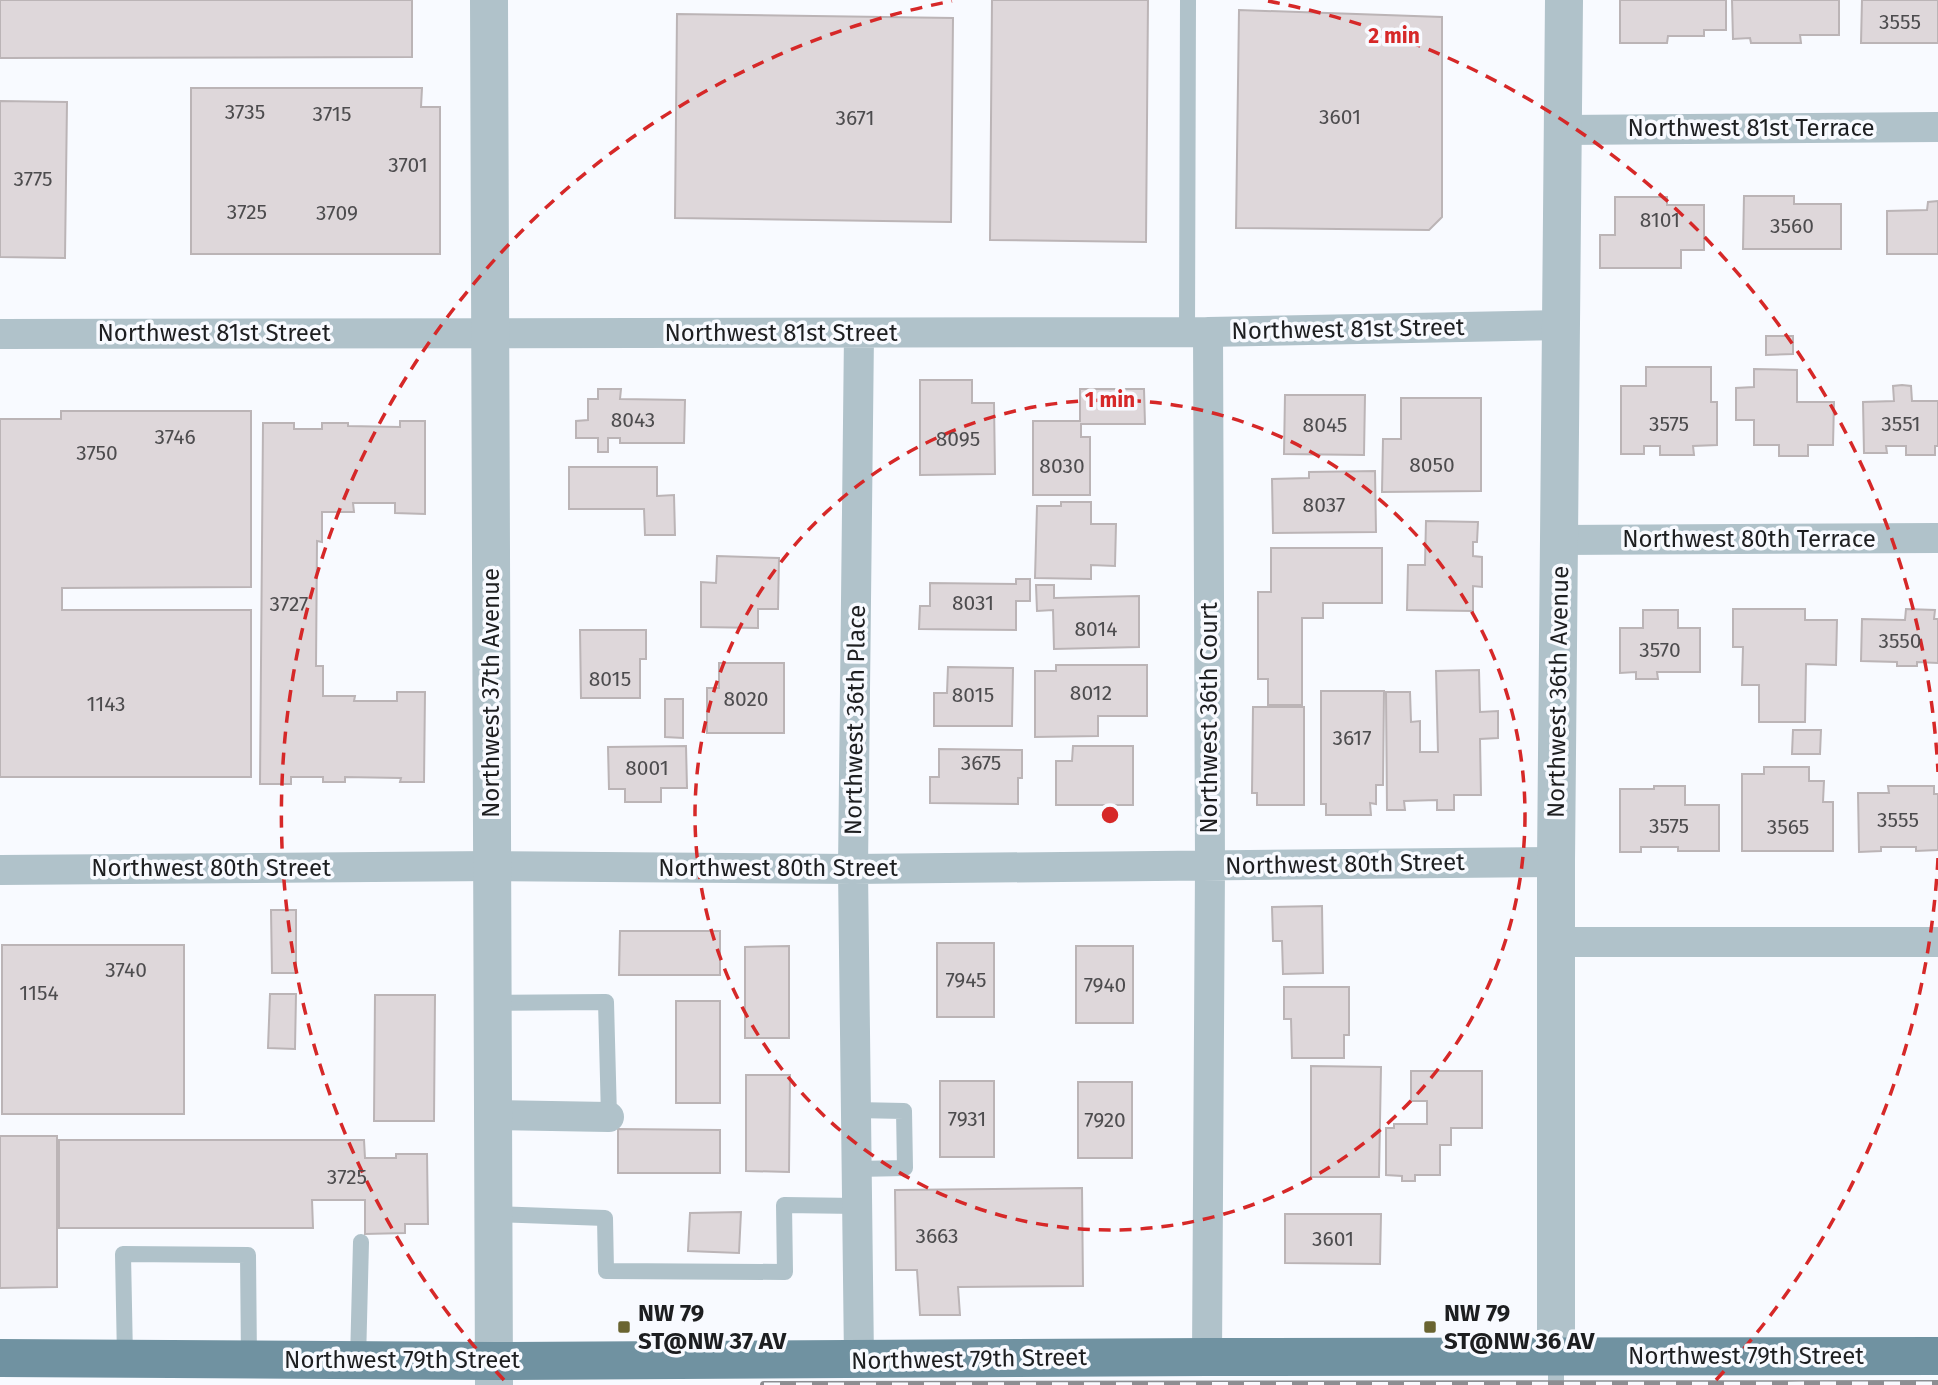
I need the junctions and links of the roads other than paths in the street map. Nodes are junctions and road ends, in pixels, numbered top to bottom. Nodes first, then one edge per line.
1 (489, 0) edge
2 (1188, 0) edge
3 (1564, 0) edge
4 (1938, 127) edge
5 (1564, 130) junction
6 (1562, 325) junction
7 (491, 332) junction
8 (1197, 332) junction
9 (859, 333) junction
10 (0, 334) edge
11 (1938, 538) edge
12 (1560, 540) junction
13 (1556, 862) junction
14 (492, 866) junction
15 (1210, 866) junction
16 (853, 869) junction
17 (0, 870) edge
18 (1556, 942) junction
19 (1938, 942) edge
20 (492, 1003) junction
21 (856, 1110) junction
22 (492, 1115) junction
23 (609, 1117) joint
24 (857, 1169) junction
25 (857, 1206) junction
26 (493, 1214) junction
27 (361, 1242) dead end
28 (1938, 1356) edge
29 (1207, 1357) junction
30 (0, 1358) edge
31 (125, 1359) junction
32 (249, 1360) junction
33 (859, 1360) junction
34 (358, 1361) junction
35 (1556, 1370) edge
36 (494, 1373) edge

1 - 7 street, Northwest 37th Avenue
2 - 8 lane
3 - 5 street, Northwest 36th Avenue
4 - 5 street, Northwest 81st Terrace
5 - 6 street, Northwest 36th Avenue
6 - 8 street, Northwest 81st Street
6 - 12 street, Northwest 36th Avenue
7 - 9 street, Northwest 81st Street
7 - 10 street, Northwest 81st Street
7 - 14 street, Northwest 37th Avenue
8 - 9 street, Northwest 81st Street
8 - 15 street, Northwest 36th Court
9 - 16 street, Northwest 36th Place
11 - 12 street, Northwest 80th Terrace
12 - 13 street, Northwest 36th Avenue
13 - 15 street, Northwest 80th Street
13 - 18 street, Northwest 36th Avenue
14 - 16 street, Northwest 80th Street
14 - 17 street, Northwest 80th Street
14 - 20 street, Northwest 37th Avenue
15 - 16 street, Northwest 80th Street
15 - 29 street, Northwest 36th Court
16 - 21 street, Northwest 36th Place
18 - 19 street
18 - 35 street, Northwest 36th Avenue
20 - 22 street, Northwest 37th Avenue
20 - 23 lane
21 - 24 street, Northwest 36th Place
21 - 24 lane
22 - 23 street
22 - 26 street, Northwest 37th Avenue
24 - 25 street, Northwest 36th Place
25 - 26 lane
25 - 33 street, Northwest 36th Place
26 - 36 street, Northwest 37th Avenue
27 - 34 lane
28 - 35 main road, Northwest 79th Street
29 - 33 main road, Northwest 79th Street
29 - 35 main road, Northwest 79th Street
30 - 31 main road, Northwest 79th Street
31 - 32 main road, Northwest 79th Street
31 - 32 lane
32 - 34 main road, Northwest 79th Street
33 - 36 main road, Northwest 79th Street
34 - 36 main road, Northwest 79th Street

